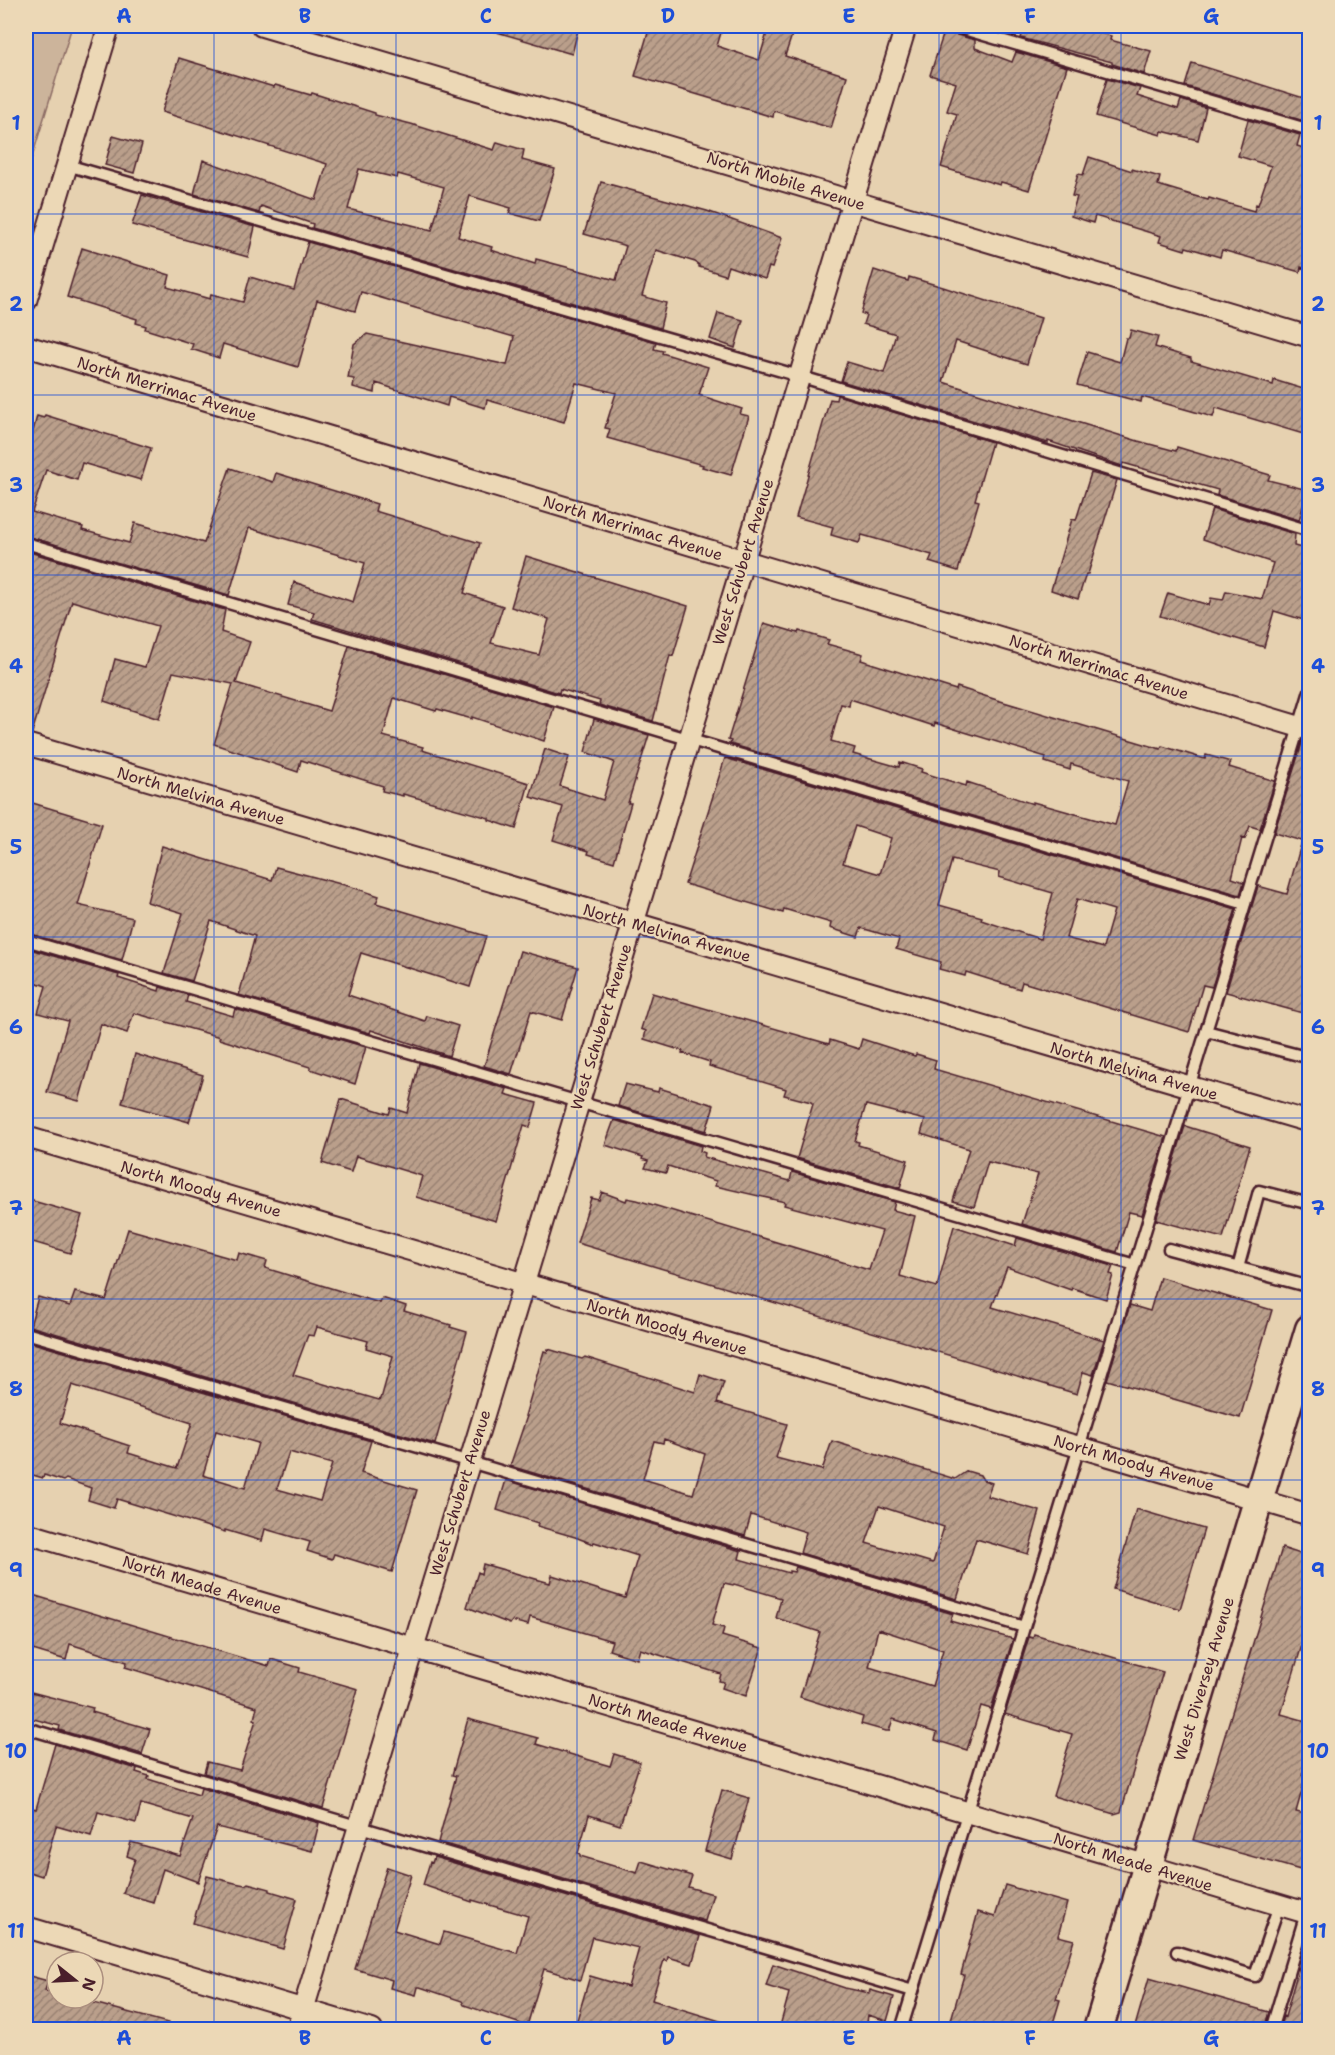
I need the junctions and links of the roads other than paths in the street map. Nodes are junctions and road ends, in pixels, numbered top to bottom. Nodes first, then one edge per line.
1 (109, 26) edge
2 (262, 26) edge
3 (906, 26) edge
4 (953, 26) edge
5 (1310, 130) edge
6 (67, 165) junction
7 (853, 201) junction
8 (26, 301) edge
9 (1310, 336) edge
10 (26, 346) edge
11 (799, 376) junction
12 (1310, 531) edge
13 (26, 543) edge
14 (743, 561) junction
15 (1310, 691) edge
16 (1304, 728) edge
17 (689, 740) junction
18 (26, 744) edge
19 (1245, 904) junction
20 (633, 923) junction
21 (26, 940) edge
22 (1206, 1030) junction
23 (1310, 1058) edge
24 (1189, 1087) junction
25 (579, 1101) junction
26 (1310, 1122) edge
27 (26, 1137) edge
28 (1310, 1203) edge
29 (1169, 1249) dead end
30 (1135, 1265) junction
31 (1238, 1268) junction
32 (523, 1284) junction
33 (1310, 1287) edge
34 (1310, 1329) edge
35 (26, 1332) edge
36 (1079, 1447) junction
37 (470, 1462) junction
38 (1258, 1500) junction
39 (1310, 1515) edge
40 (26, 1533) edge
41 (1024, 1628) junction
42 (413, 1648) junction
43 (26, 1728) edge
44 (967, 1812) junction
45 (358, 1827) junction
46 (1148, 1866) junction
47 (1279, 1905) junction
48 (1308, 1909) edge
49 (26, 1927) edge
50 (1177, 1952) dead end
51 (913, 1991) junction
52 (303, 2009) junction
53 (297, 2030) edge
54 (372, 2030) edge
55 (901, 2030) edge
56 (1098, 2030) edge
57 (1270, 2030) edge

1 - 6 street
2 - 7 street, North Mobile Avenue
3 - 7 street, West Schubert Avenue
4 - 5 lane
6 - 8 street
6 - 11 lane
7 - 9 street, North Mobile Avenue
7 - 11 street, West Schubert Avenue
10 - 14 street, North Merrimac Avenue
11 - 12 lane
11 - 14 street, West Schubert Avenue
13 - 17 lane
14 - 16 street, North Merrimac Avenue
14 - 17 street, West Schubert Avenue
15 - 16 lane
16 - 19 lane
17 - 19 lane
17 - 20 street, West Schubert Avenue
18 - 20 street, North Melvina Avenue
19 - 22 lane
20 - 24 street, North Melvina Avenue
20 - 25 street, West Schubert Avenue
21 - 25 lane
22 - 23 lane
22 - 24 lane
24 - 26 street, North Melvina Avenue
24 - 30 lane
25 - 30 lane
25 - 32 street, West Schubert Avenue
27 - 32 street, North Moody Avenue
28 - 31 lane
29 - 31 lane
30 - 36 lane
31 - 33 lane
32 - 36 street, North Moody Avenue
32 - 37 street, West Schubert Avenue
34 - 38 main road, West Diversey Avenue
35 - 37 lane
36 - 38 street, North Moody Avenue
36 - 41 lane
37 - 41 lane
37 - 42 street, West Schubert Avenue
38 - 39 street, North Moody Avenue
38 - 46 main road, West Diversey Avenue
40 - 42 street, North Meade Avenue
41 - 44 lane
42 - 44 street, North Meade Avenue
42 - 45 street, West Schubert Avenue
43 - 45 lane
44 - 46 street, North Meade Avenue
44 - 51 lane
45 - 51 lane
45 - 52 street, West Schubert Avenue
46 - 47 street, North Meade Avenue
46 - 56 main road, West Diversey Avenue
47 - 48 street, North Meade Avenue
47 - 50 lane
48 - 57 lane
49 - 52 street
51 - 55 lane
52 - 53 street, West Schubert Avenue
52 - 54 street

